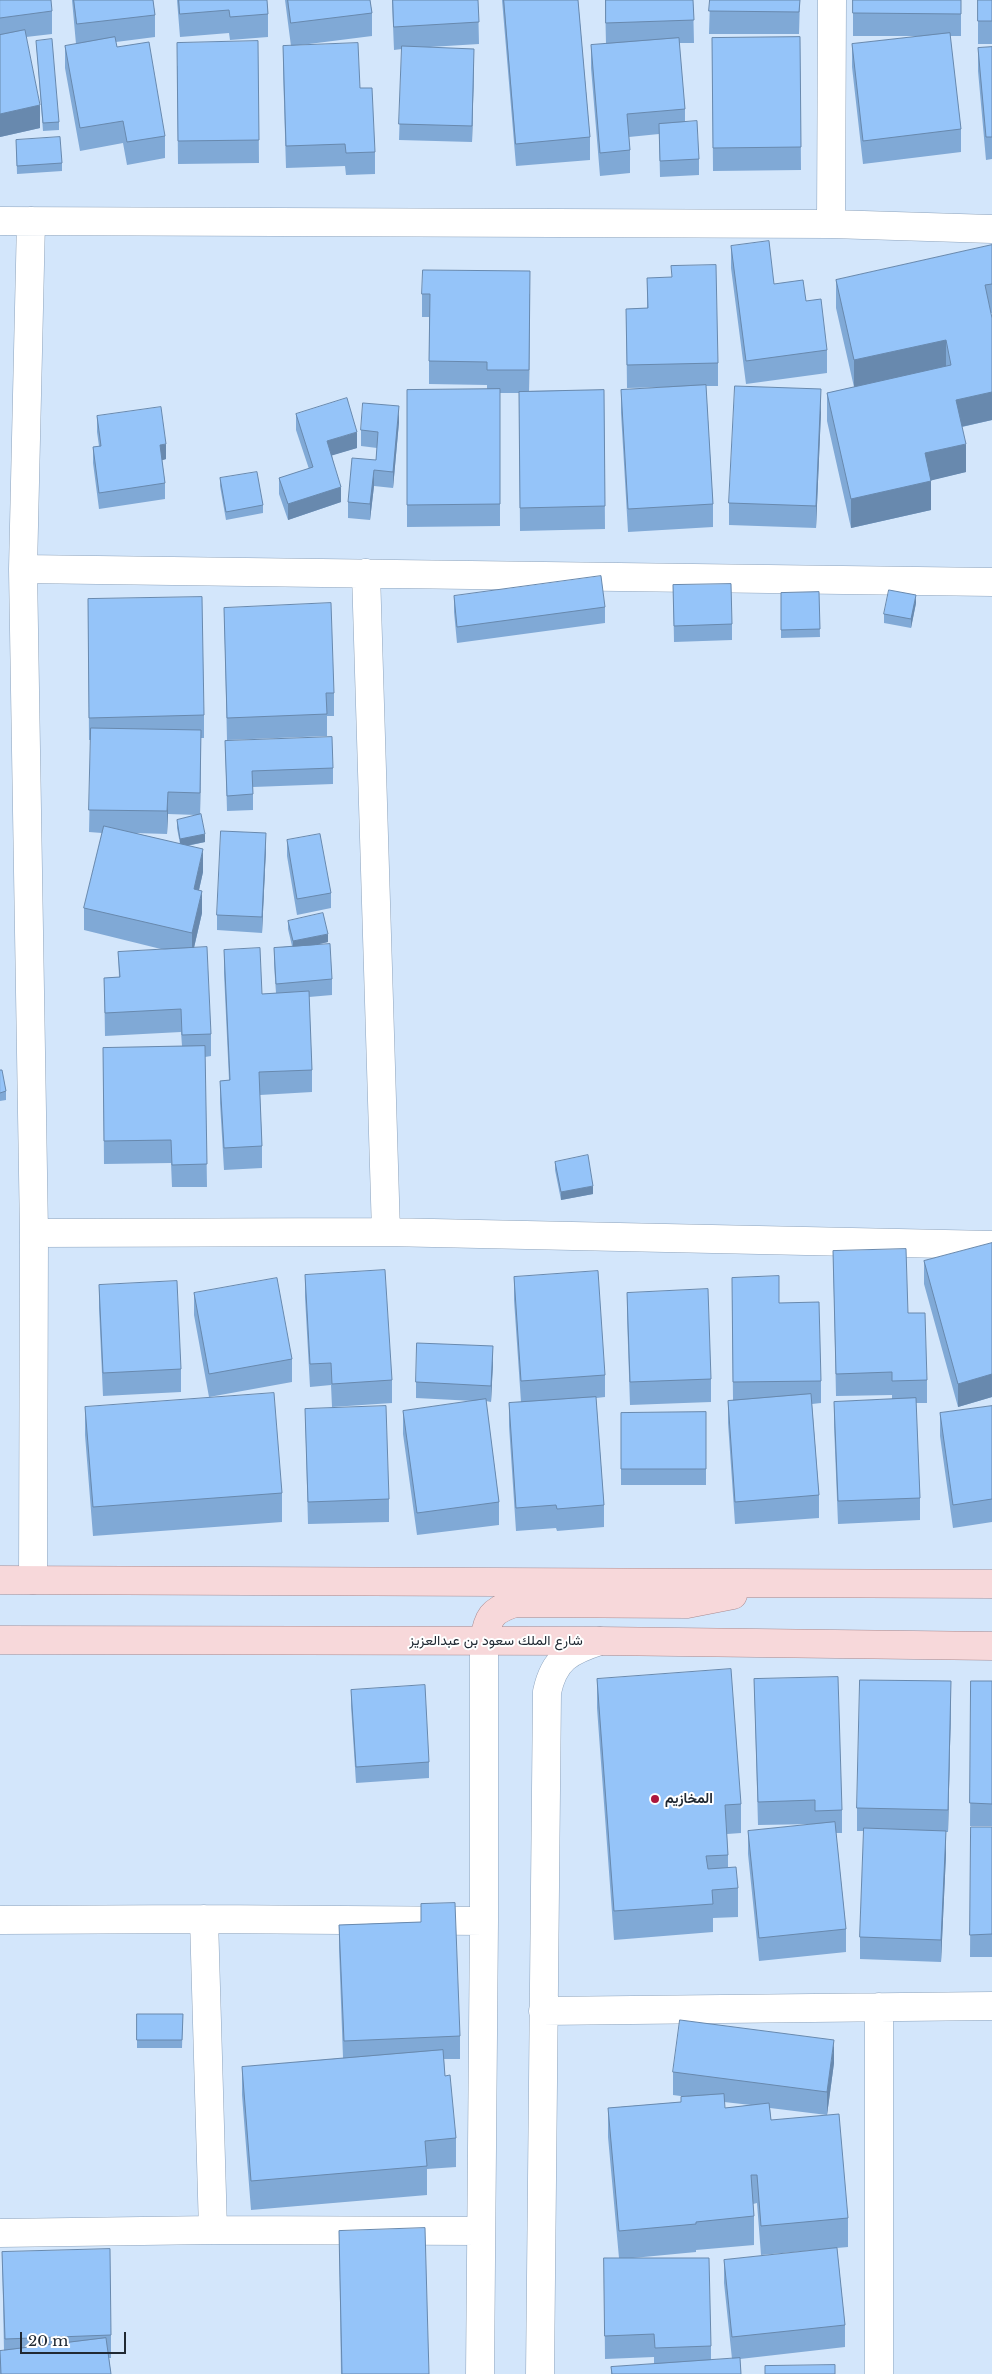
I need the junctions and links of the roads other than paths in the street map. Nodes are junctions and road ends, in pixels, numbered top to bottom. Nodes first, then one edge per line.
1 (832, 0) edge
2 (0, 221) edge
3 (31, 221) junction
4 (831, 224) junction
5 (992, 229) edge
6 (23, 569) junction
7 (366, 573) junction
8 (992, 582) edge
9 (386, 1232) junction
10 (34, 1233) junction
11 (992, 1245) edge
12 (0, 1580) edge
13 (33, 1580) junction
14 (789, 1583) junction
15 (992, 1584) edge
16 (0, 1640) edge
17 (484, 1641) junction
18 (600, 1641) junction
19 (992, 1646) edge
20 (204, 1919) junction
21 (0, 1920) edge
22 (484, 1921) junction
23 (879, 2006) junction
24 (992, 2006) edge
25 (543, 2011) junction
26 (213, 2230) junction
27 (480, 2231) junction
28 (0, 2233) edge
29 (480, 2374) edge
30 (540, 2374) edge
31 (879, 2374) edge

1 - 4 street
2 - 3 street
3 - 4 street
3 - 6 street
4 - 5 street
6 - 7 street
6 - 10 street
7 - 8 street
7 - 9 street
9 - 10 street
9 - 11 street
10 - 13 street
12 - 13 main road
13 - 14 main road
14 - 15 main road
14 - 17 main road
16 - 17 main road, شارع الملك سعود بن عبدالعزيز
17 - 18 main road, شارع الملك سعود بن عبدالعزيز
17 - 22 street
18 - 19 main road, شارع الملك سعود بن عبدالعزيز
18 - 25 street
20 - 21 street
20 - 22 street
20 - 26 street
22 - 27 street
23 - 24 street
23 - 25 street
23 - 31 street
25 - 30 street
26 - 27 street
26 - 28 street
27 - 29 street

